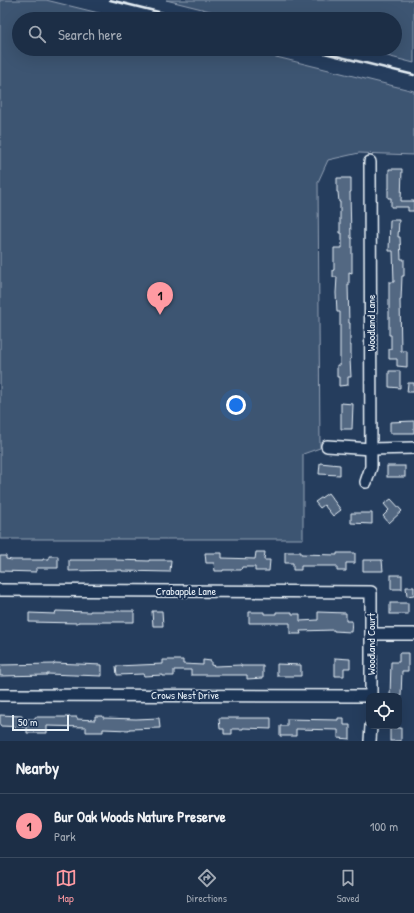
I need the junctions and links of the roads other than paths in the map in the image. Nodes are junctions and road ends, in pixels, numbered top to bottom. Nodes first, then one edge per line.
1 (370, 162) dead end
2 (327, 446) dead end
3 (414, 448) edge
4 (371, 449) junction
5 (366, 482) dead end
6 (0, 590) edge
7 (371, 592) joint
8 (371, 634) junction
9 (414, 634) edge
10 (371, 693) edge
11 (0, 695) edge
12 (366, 696) edge
13 (370, 729) edge
14 (370, 741) edge

1 - 4 street, Woodland Lane
2 - 4 street
3 - 4 street
4 - 5 street, Woodland Lane
6 - 7 street, Crabapple Lane
7 - 8 street, Woodland Court
8 - 9 street
8 - 10 street, Woodland Court
11 - 12 street, Crows Nest Drive
13 - 14 street

